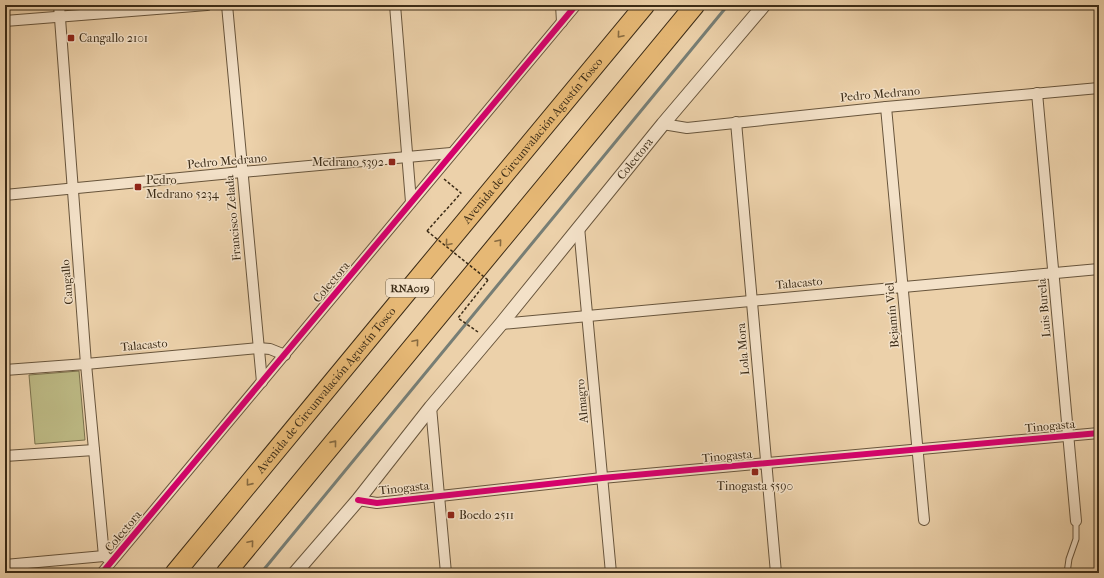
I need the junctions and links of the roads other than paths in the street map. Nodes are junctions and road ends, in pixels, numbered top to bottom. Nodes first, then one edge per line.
1 (59, 5) edge
2 (207, 5) edge
3 (227, 5) edge
4 (395, 5) edge
5 (561, 5) edge
6 (576, 5) edge
7 (645, 5) edge
8 (695, 5) edge
9 (764, 5) edge
10 (59, 17) junction
11 (5, 21) edge
12 (562, 22) junction
13 (1099, 88) edge
14 (1037, 93) junction
15 (886, 106) junction
16 (736, 122) junction
17 (663, 124) junction
18 (451, 153) junction
19 (408, 157) junction
20 (242, 172) junction
21 (72, 189) junction
22 (5, 195) edge
23 (411, 202) junction
24 (579, 227) junction
25 (1099, 269) edge
26 (1054, 273) junction
27 (903, 287) junction
28 (751, 301) junction
29 (587, 316) junction
30 (501, 324) junction
31 (258, 348) junction
32 (285, 355) junction
33 (86, 364) junction
34 (5, 370) edge
35 (262, 382) junction
36 (431, 407) junction
37 (1099, 433) edge
38 (1069, 436) junction
39 (94, 450) junction
40 (918, 450) junction
41 (5, 456) edge
42 (766, 463) junction
43 (602, 478) junction
44 (439, 495) junction
45 (358, 500) junction
46 (924, 520) dead end
47 (1076, 521) joint
48 (108, 558) junction
49 (5, 565) edge
50 (102, 573) edge
51 (175, 573) edge
52 (226, 573) edge
53 (295, 573) edge
54 (446, 573) edge
55 (611, 573) edge
56 (776, 573) edge
57 (1067, 573) edge

1 - 10 street, Cangallo
2 - 10 street
3 - 20 street, Francisco Zelada
4 - 19 street
5 - 12 street
6 - 12 street, Colectora
7 -> 51 highway, Avenida de Circunvalación Agustín Tosco / RNA019
52 -> 8 highway, RNA019
9 - 17 street, Colectora
10 - 11 street
10 - 21 street, Cangallo
12 - 18 street, Colectora
13 - 14 street, Pedro Medrano
14 - 15 street, Pedro Medrano
14 - 26 street, Luis Burela
15 - 16 street, Pedro Medrano
15 - 27 street, Bejamín Viel
16 - 17 street, Pedro Medrano
16 - 28 street, Lola Mora
17 - 24 street, Colectora
18 - 19 street, Pedro Medrano
18 - 23 street, Colectora
19 - 20 street, Pedro Medrano
19 - 23 street
20 - 21 street, Pedro Medrano
20 - 31 street, Francisco Zelada
21 - 22 street, Pedro Medrano
21 - 33 street, Cangallo
23 - 32 street, Colectora
24 - 29 street, Almagro
24 - 30 street, Colectora
25 - 26 street, Talacasto
26 - 27 street, Talacasto
26 - 38 street, Luis Burela
27 - 28 street, Talacasto
27 - 40 street, Bejamín Viel
28 - 29 street, Talacasto
28 - 42 street, Lola Mora
29 - 30 street, Talacasto
29 - 43 street, Almagro
30 - 36 street, Colectora
31 - 32 street, Talacasto
31 - 33 street, Talacasto
31 - 35 street, Francisco Zelada
32 - 35 street, Colectora
33 - 34 street, Talacasto
33 - 39 street, Cangallo
35 - 48 street, Colectora
36 - 44 street
36 - 45 street, Colectora
37 - 38 street, Tinogasta
38 - 40 street, Tinogasta
38 - 47 street, Luis Burela
39 - 41 street
39 - 48 street, Cangallo
40 - 42 street, Tinogasta
40 - 46 street, Bejamín Viel
42 - 43 street, Tinogasta
42 - 56 street, Lola Mora
43 - 44 street, Tinogasta
43 - 55 street, Almagro
44 - 45 street, Tinogasta
44 - 54 street
45 - 53 street, Colectora
47 - 57 lane
48 - 49 street
48 - 50 street, Colectora

